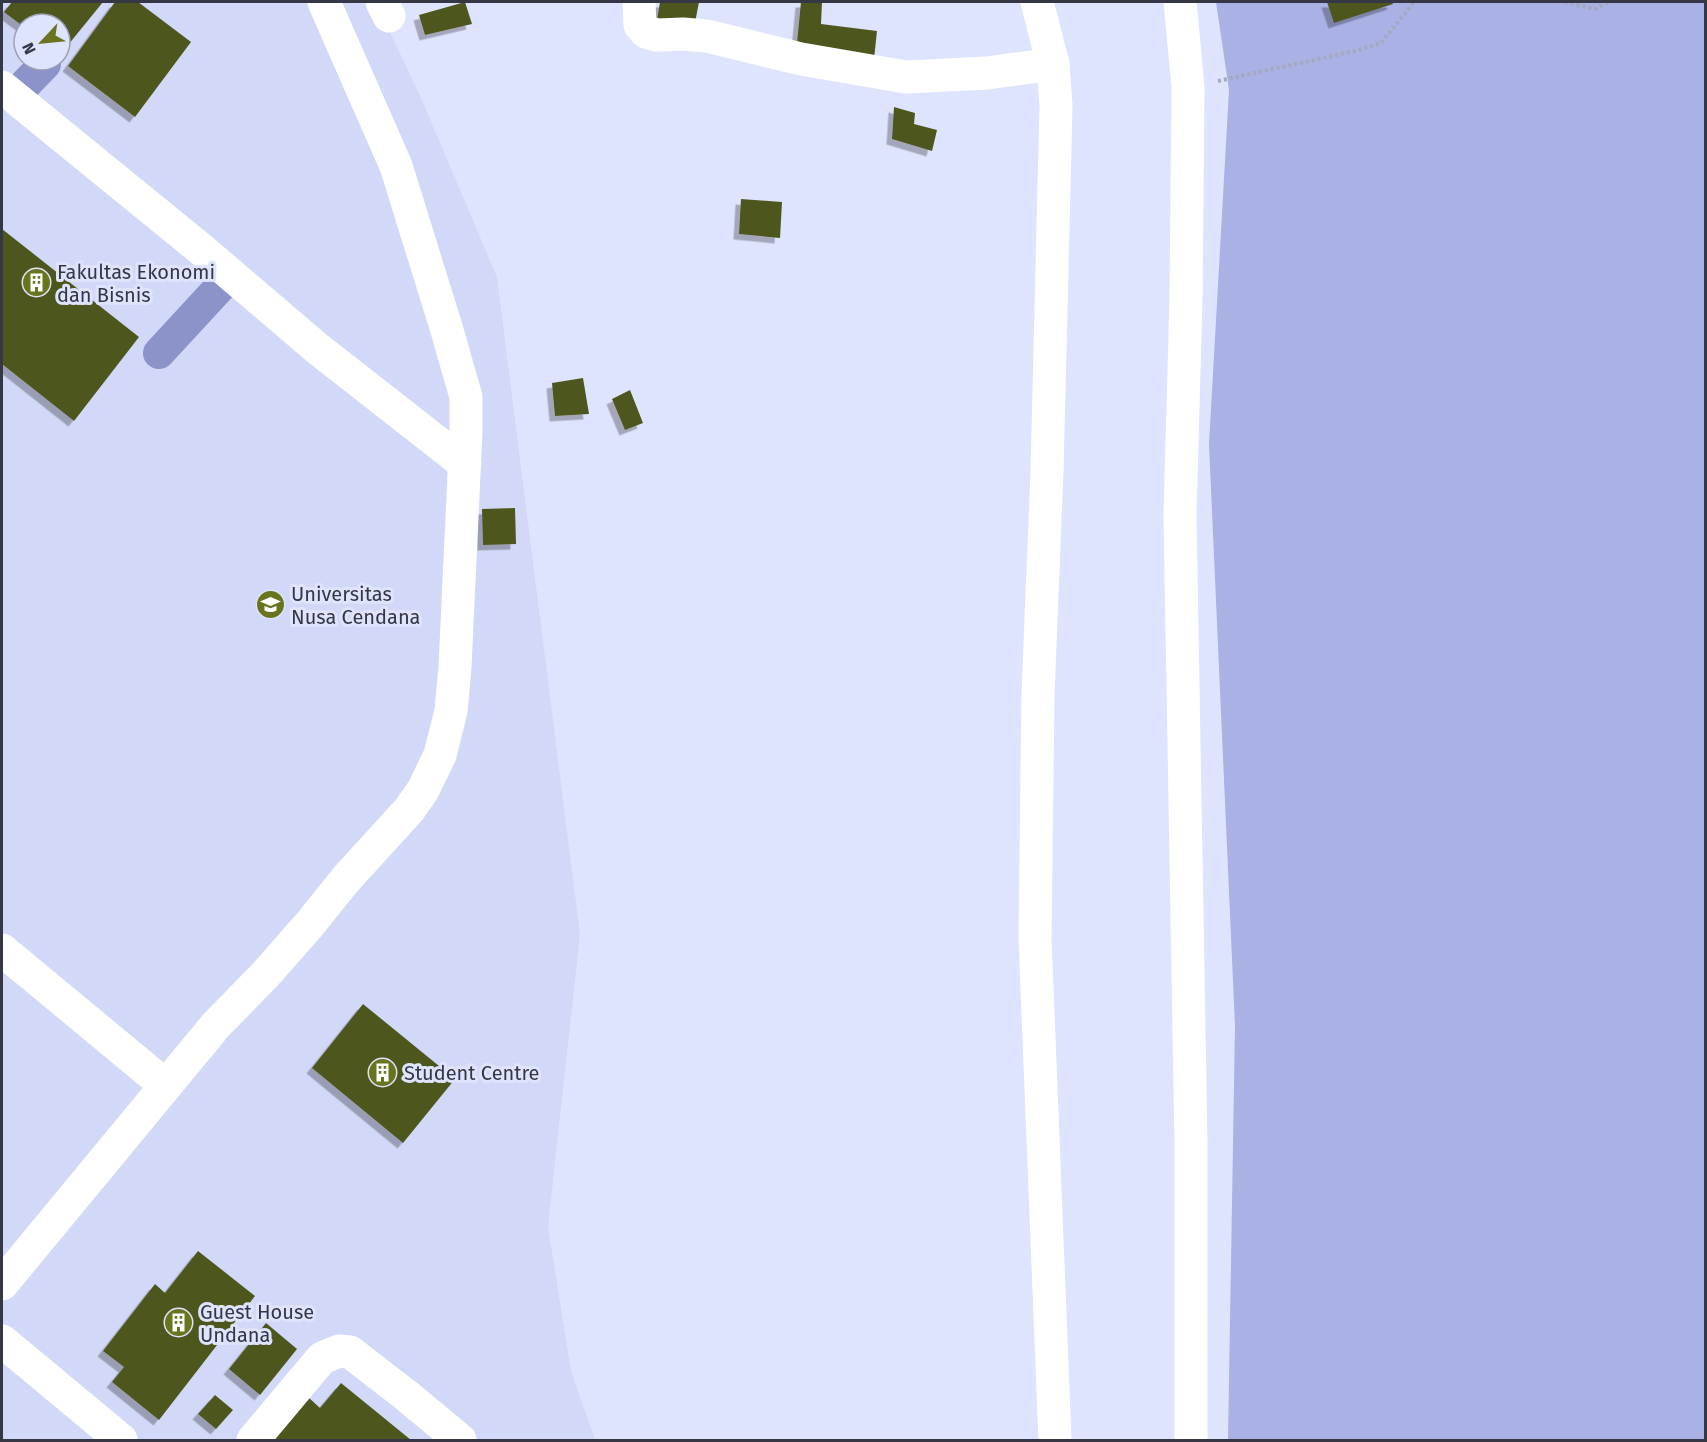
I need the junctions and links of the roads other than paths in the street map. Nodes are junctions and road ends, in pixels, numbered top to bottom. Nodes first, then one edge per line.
1 (324, 2) edge
2 (639, 2) edge
3 (1037, 2) edge
4 (1180, 2) edge
5 (1053, 64) junction
6 (2, 87) edge
7 (465, 464) junction
8 (2, 950) edge
9 (165, 1085) junction
10 (2, 1284) edge
11 (2, 1341) edge
12 (121, 1440) edge
13 (253, 1440) edge
14 (460, 1440) edge
15 (1055, 1440) edge
16 (1191, 1440) edge

1 - 7 main road
2 - 5 main road
3 - 5 main road
4 - 16 main road
5 - 15 main road
6 - 7 main road
7 - 9 main road
8 - 9 main road
9 - 10 main road
11 - 12 main road
13 - 14 main road

